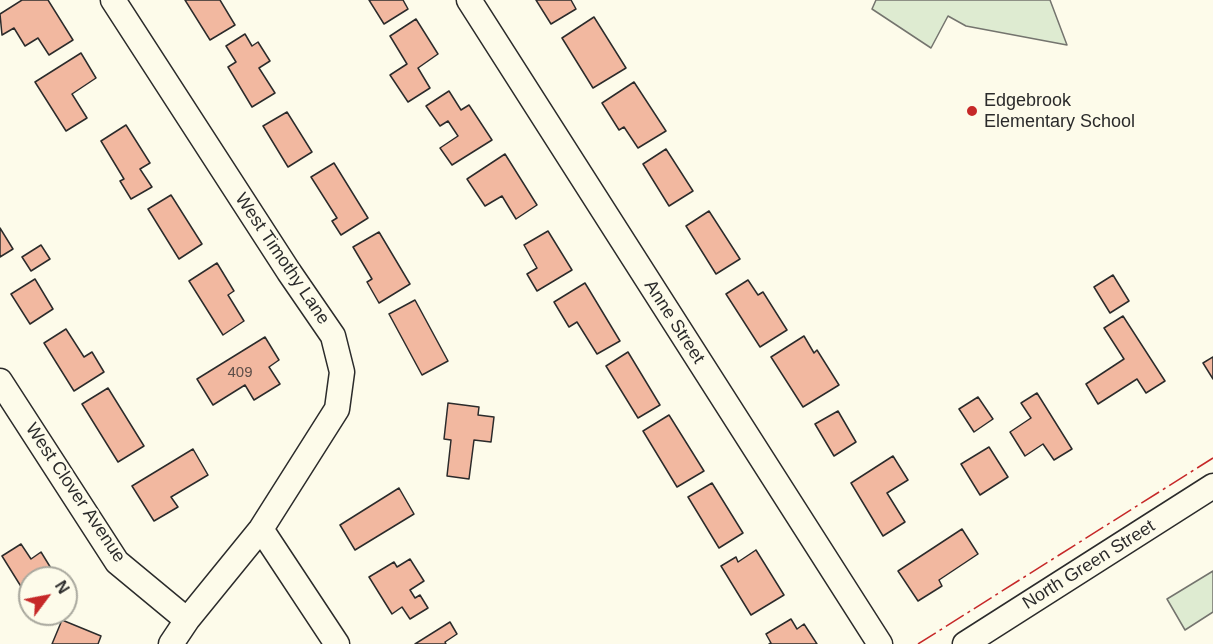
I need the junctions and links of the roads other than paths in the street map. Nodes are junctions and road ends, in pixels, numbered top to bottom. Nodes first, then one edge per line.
1 (113, 0) edge
2 (469, 0) edge
3 (0, 381) edge
4 (1213, 486) edge
5 (261, 529) junction
6 (187, 620) junction
7 (171, 644) edge
8 (337, 644) edge
9 (880, 644) edge
10 (965, 644) edge

1 - 5 street, West Timothy Lane
2 - 9 street, Anne Street
3 - 6 street, West Clover Avenue
4 - 10 street, North Green Street
5 - 6 street, West Timothy Lane
5 - 8 street
6 - 7 street, West Timothy Lane

